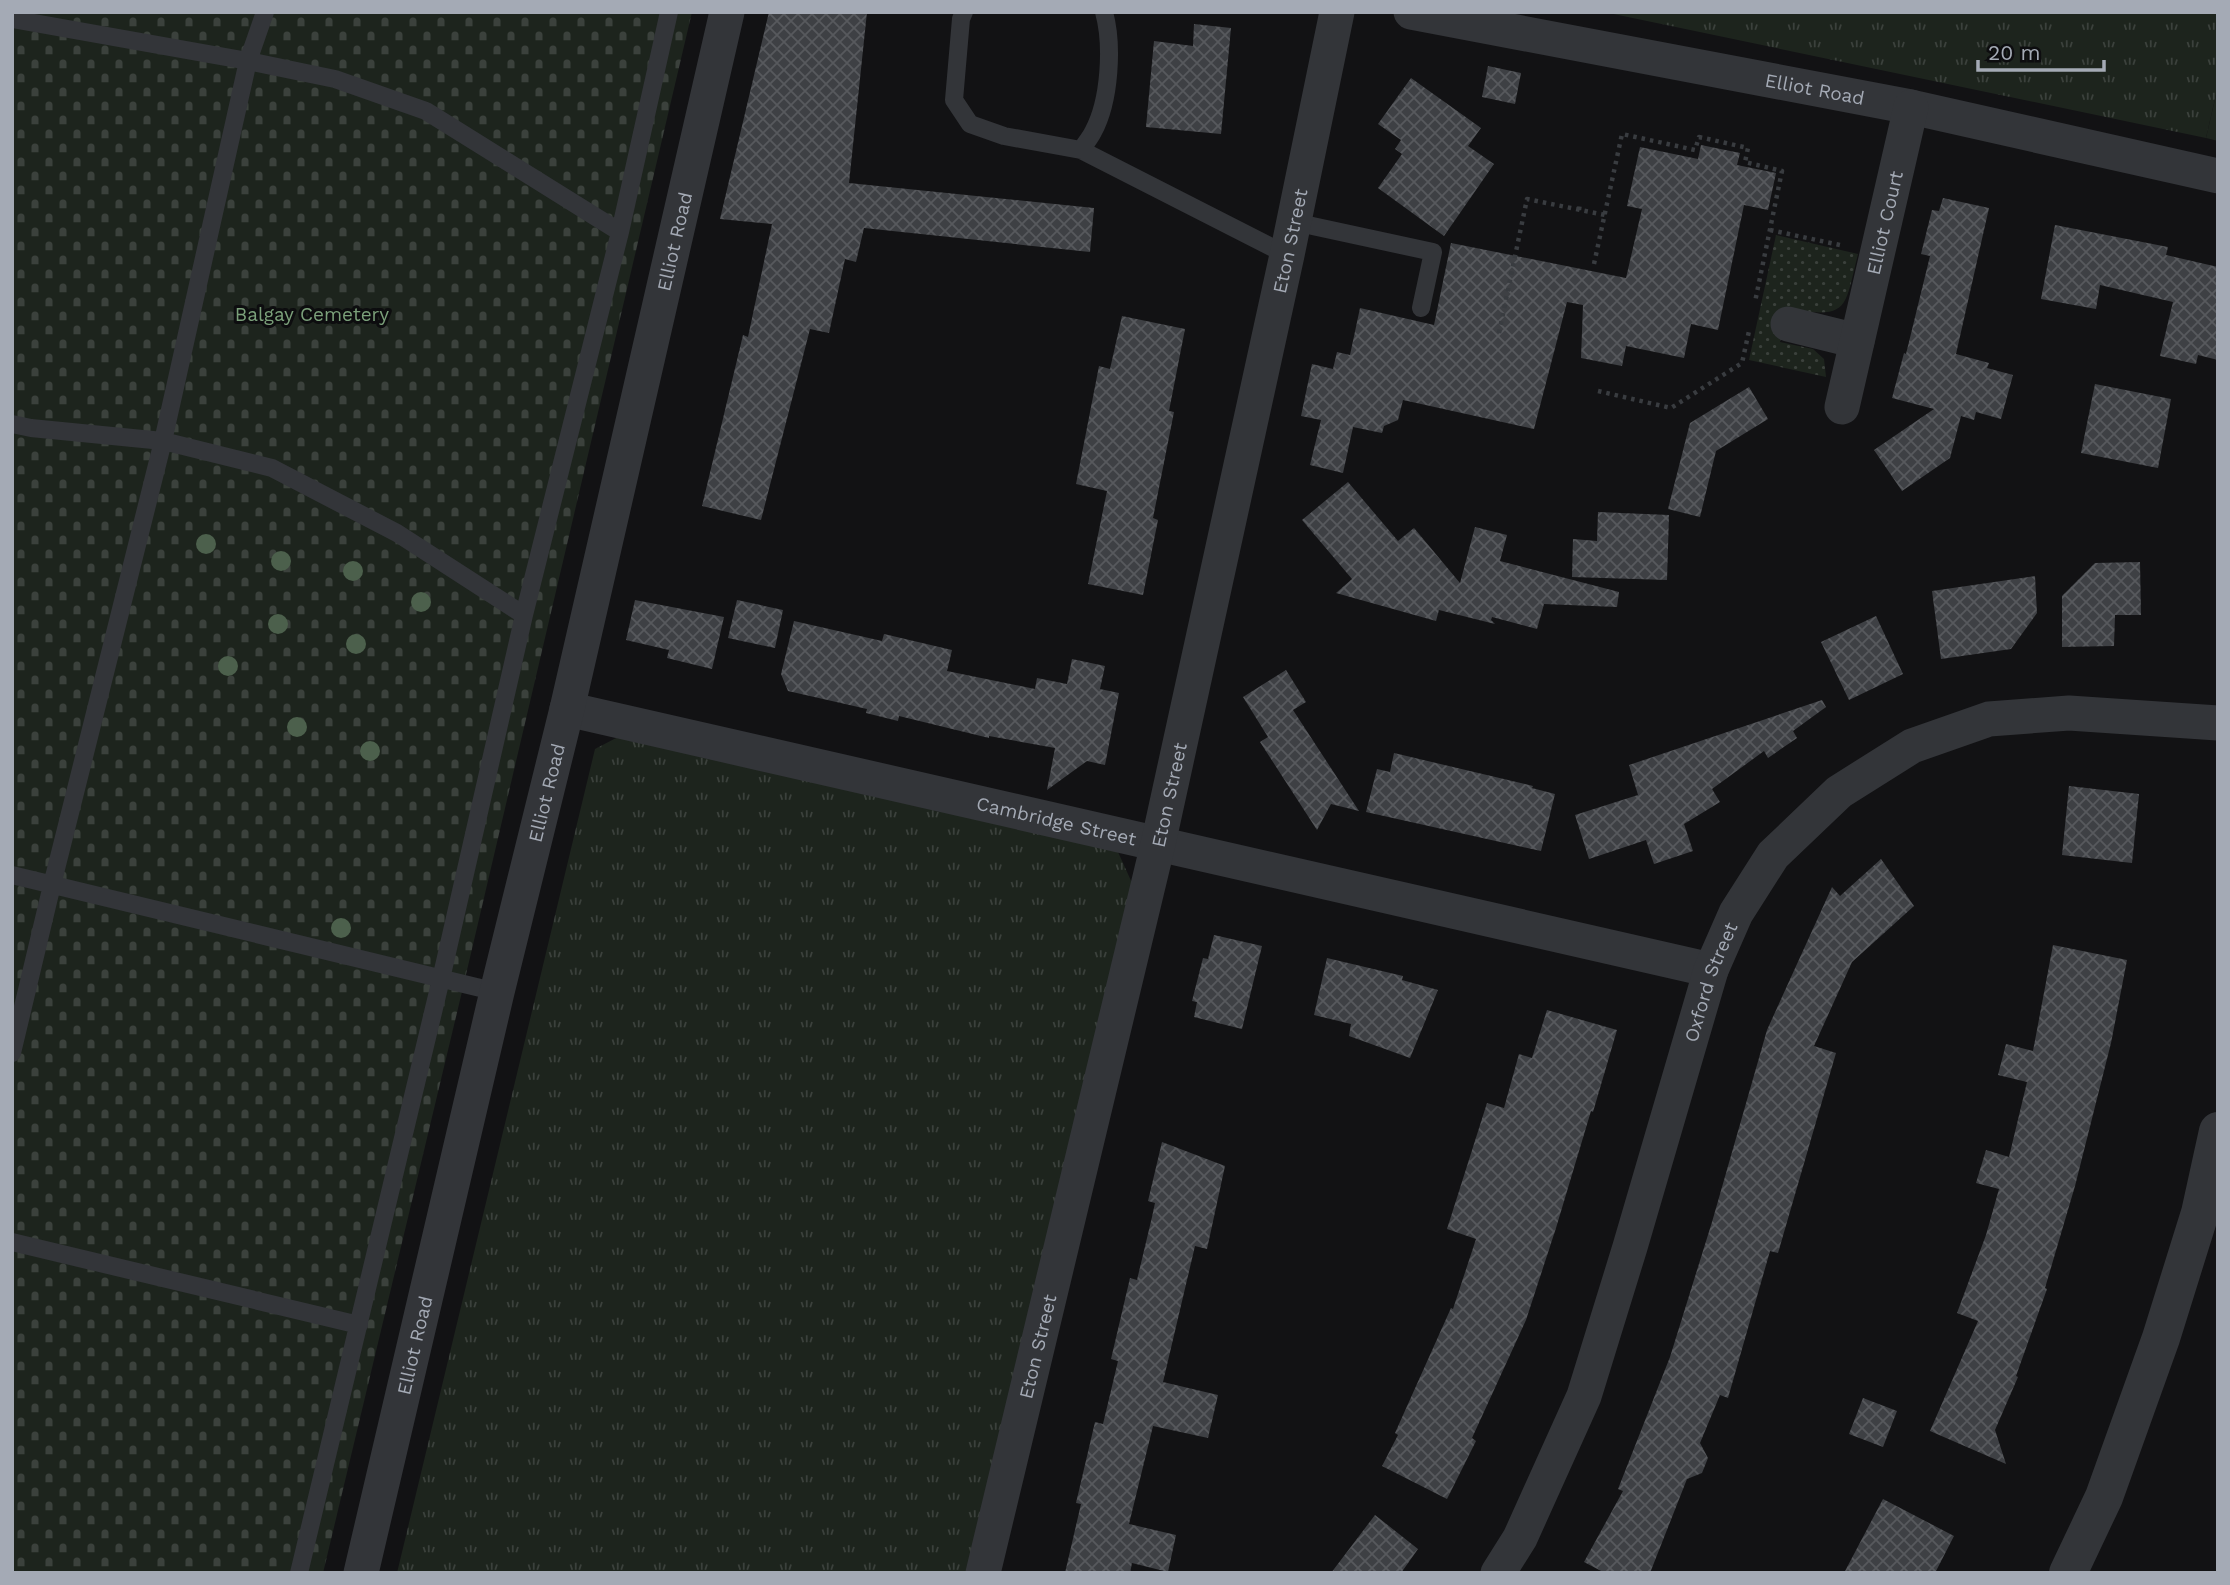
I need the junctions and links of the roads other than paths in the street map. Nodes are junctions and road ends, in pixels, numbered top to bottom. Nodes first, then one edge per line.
1 (265, 12) edge
2 (669, 12) edge
3 (727, 12) edge
4 (964, 12) edge
5 (1104, 12) edge
6 (1337, 12) edge
7 (1411, 12) edge
8 (12, 19) edge
9 (248, 61) junction
10 (1912, 107) junction
11 (1081, 150) junction
12 (2218, 177) edge
13 (620, 232) junction
14 (1291, 238) junction
15 (1421, 309) dead end
16 (1788, 324) dead end
17 (1857, 341) junction
18 (1842, 407) dead end
19 (12, 424) edge
20 (163, 441) junction
21 (524, 615) junction
22 (567, 709) junction
23 (2218, 723) edge
24 (1158, 844) junction
25 (12, 875) edge
26 (52, 885) junction
27 (1711, 970) junction
28 (440, 979) junction
29 (496, 992) junction
30 (12, 1053) edge
31 (2218, 1131) edge
32 (12, 1242) edge
33 (359, 1325) junction
34 (299, 1573) edge
35 (361, 1573) edge
36 (982, 1573) edge
37 (1498, 1573) edge
38 (2068, 1573) edge

1 - 9 lane
2 - 13 lane
3 - 22 street, Elliot Road
4 - 11 lane
5 - 11 lane
6 - 14 street, Eton Street
7 - 10 street, Elliot Road
8 - 9 lane
9 - 13 lane
9 - 20 lane
10 - 12 street, Elliot Road
10 - 17 street, Elliot Court
11 - 14 lane
13 - 21 lane
14 - 15 lane
14 - 24 street, Eton Street
16 - 17 street
17 - 18 street, Elliot Court
19 - 20 lane
20 - 21 lane
20 - 26 lane
21 - 28 lane
22 - 24 street, Cambridge Street
22 - 29 street, Elliot Road
23 - 27 street, Oxford Street
24 - 27 street, Cambridge Street
24 - 36 street, Eton Street
25 - 26 lane
26 - 28 lane
26 - 30 lane
27 - 37 street, Oxford Street
28 - 29 lane
28 - 33 lane
29 - 35 street, Elliot Road
31 - 38 street
32 - 33 lane
33 - 34 lane

